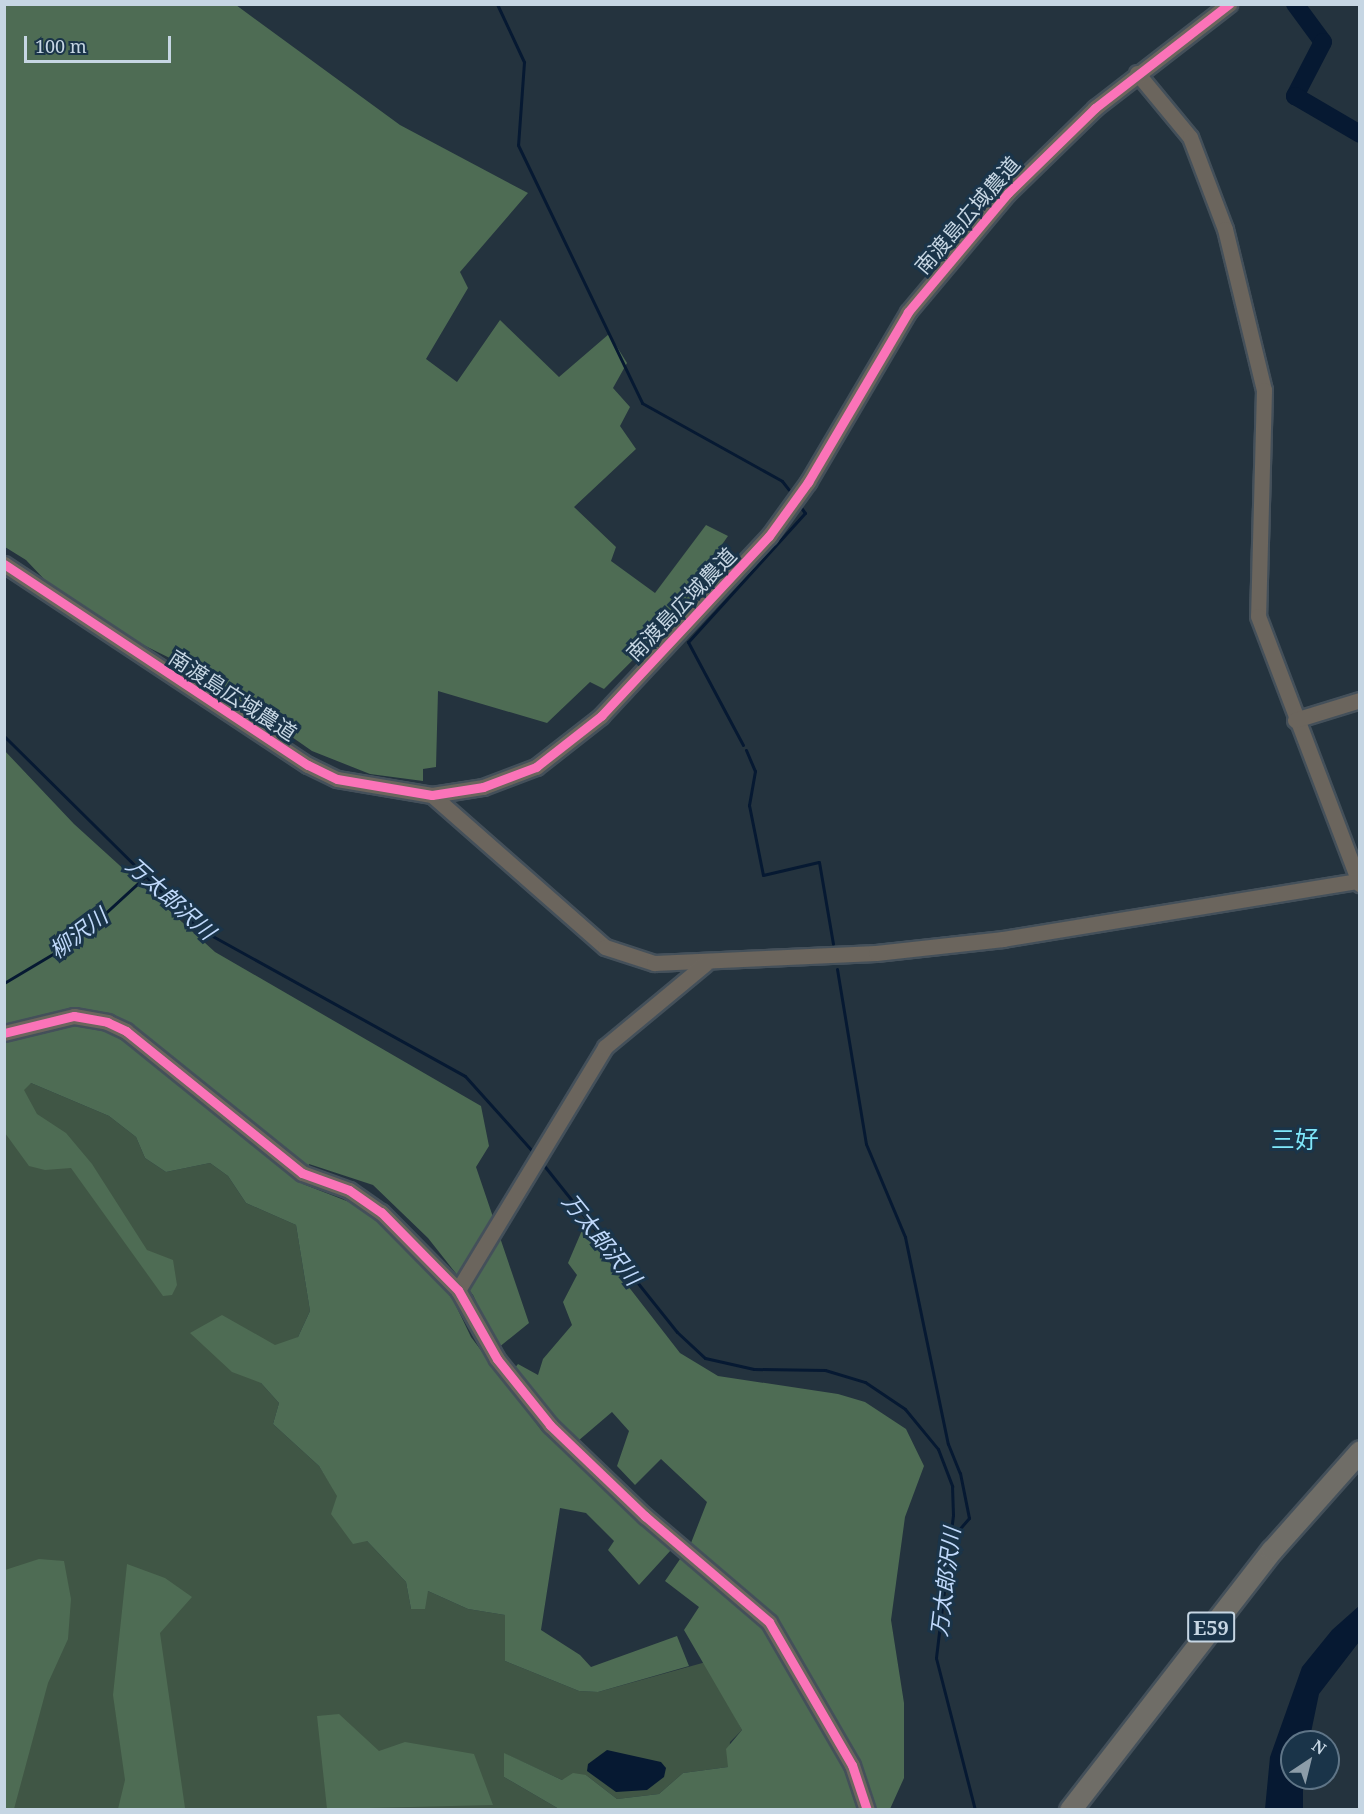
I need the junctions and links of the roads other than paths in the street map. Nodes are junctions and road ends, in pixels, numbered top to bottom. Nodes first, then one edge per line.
1 (1226, 7) edge
2 (1137, 73) junction
3 (4, 564) edge
4 (1359, 700) edge
5 (1295, 720) junction
6 (432, 795) junction
7 (1359, 883) edge
8 (705, 963) junction
9 (4, 1033) edge
10 (458, 1290) junction
11 (1359, 1451) edge
12 (867, 1809) edge
13 (1070, 1809) edge

1 - 2 street, 南渡島広域農道
2 - 5 street
2 - 6 street, 南渡島広域農道
3 - 6 street, 南渡島広域農道
4 - 5 street
5 - 7 street
6 - 8 street
7 - 8 street
8 - 10 street
9 - 10 street
10 - 12 street
11 - 13 highway, E59

